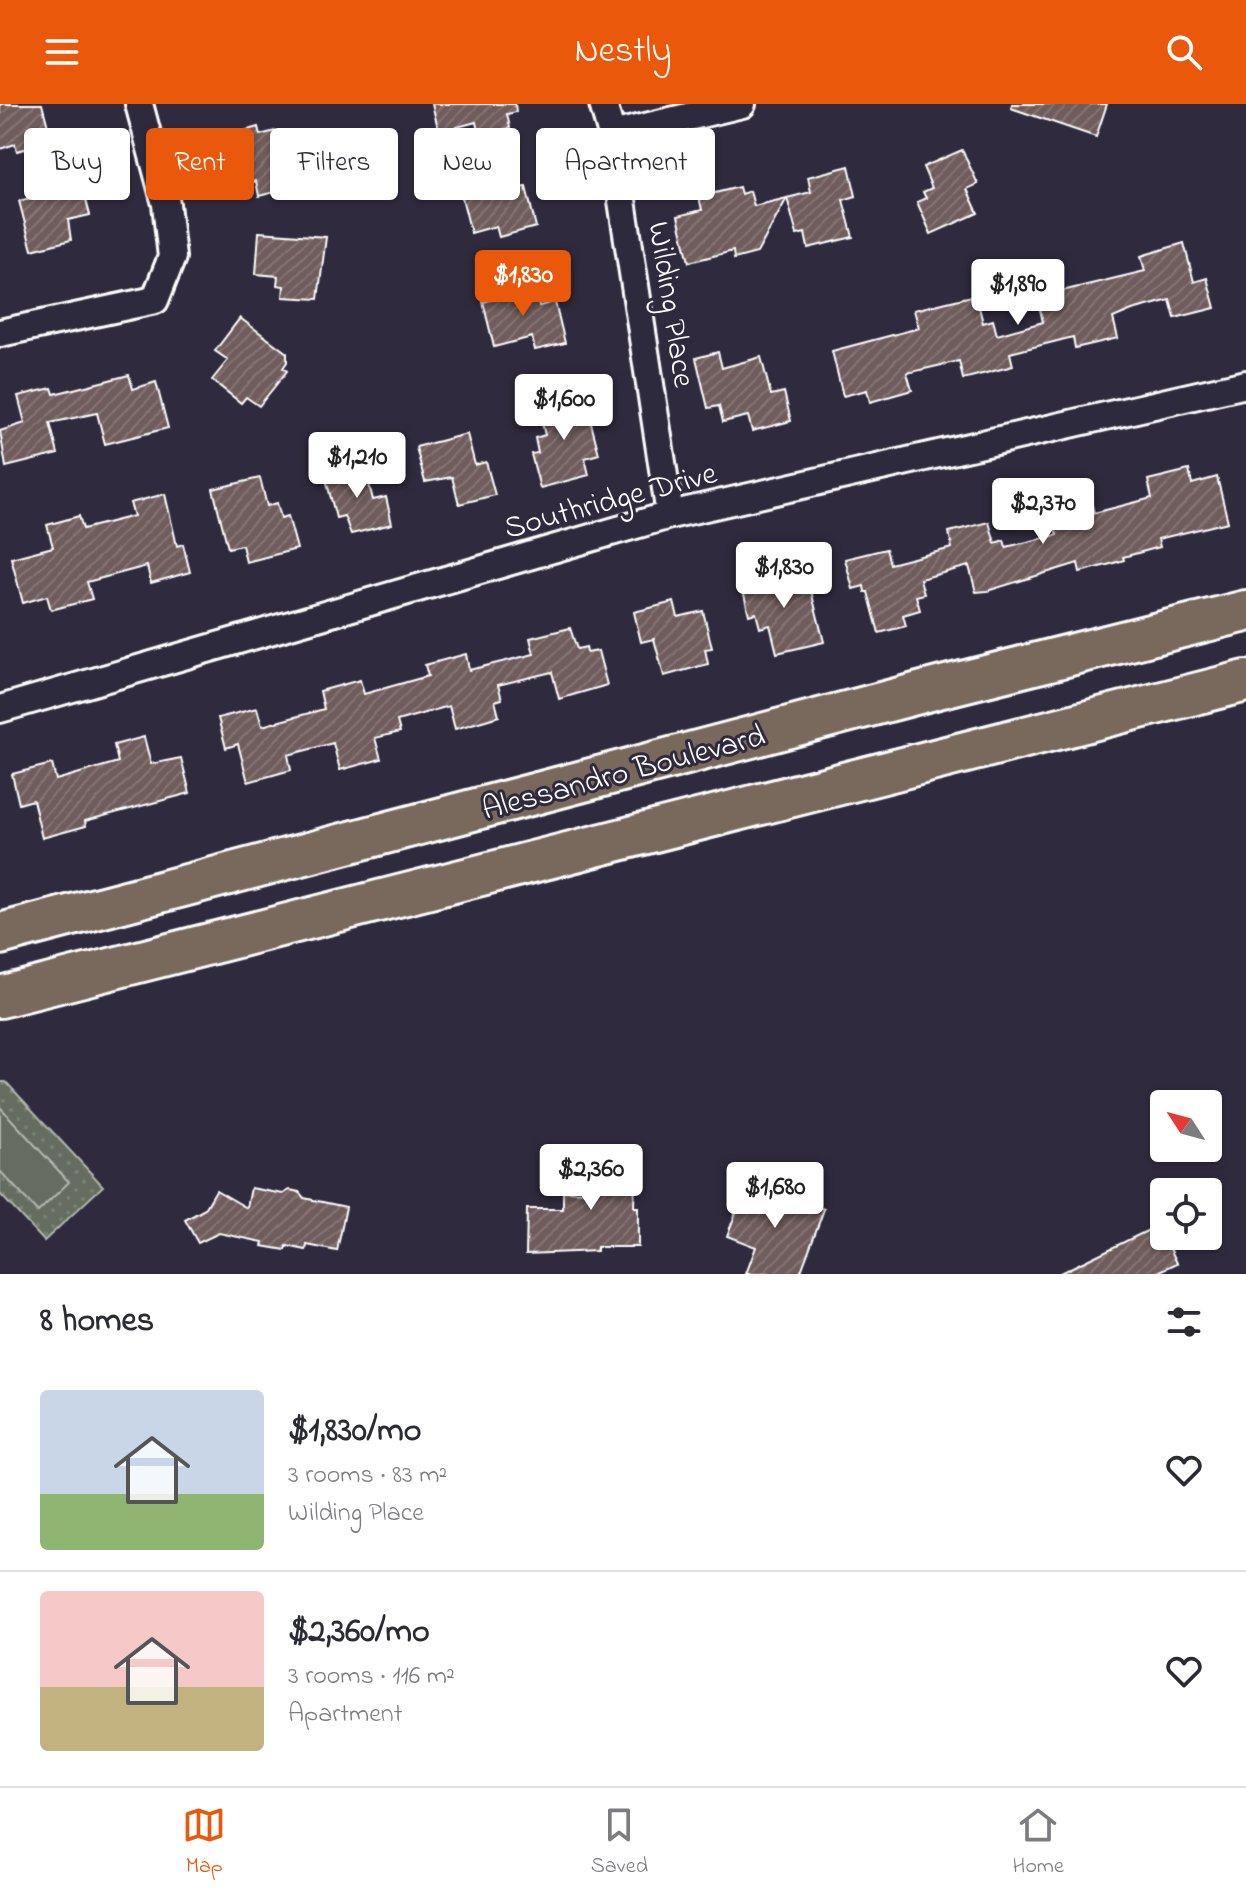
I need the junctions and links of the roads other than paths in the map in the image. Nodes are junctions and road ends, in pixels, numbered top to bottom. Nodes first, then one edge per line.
1 (139, 104) edge
2 (603, 104) edge
3 (742, 104) edge
4 (610, 128) edge
5 (641, 128) edge
6 (622, 200) edge
7 (0, 333) edge
8 (1246, 384) edge
9 (670, 515) junction
10 (1246, 611) edge
11 (1246, 681) edge
12 (0, 709) edge
13 (0, 934) edge
14 (0, 997) edge

1 - 7 street
2 - 4 street, Wilding Place
3 - 5 street
6 - 9 street, Wilding Place
8 - 9 street, Southridge Drive
9 - 12 street, Southridge Drive
10 - 13 main road, Alessandro Boulevard
11 - 14 main road, Alessandro Boulevard

